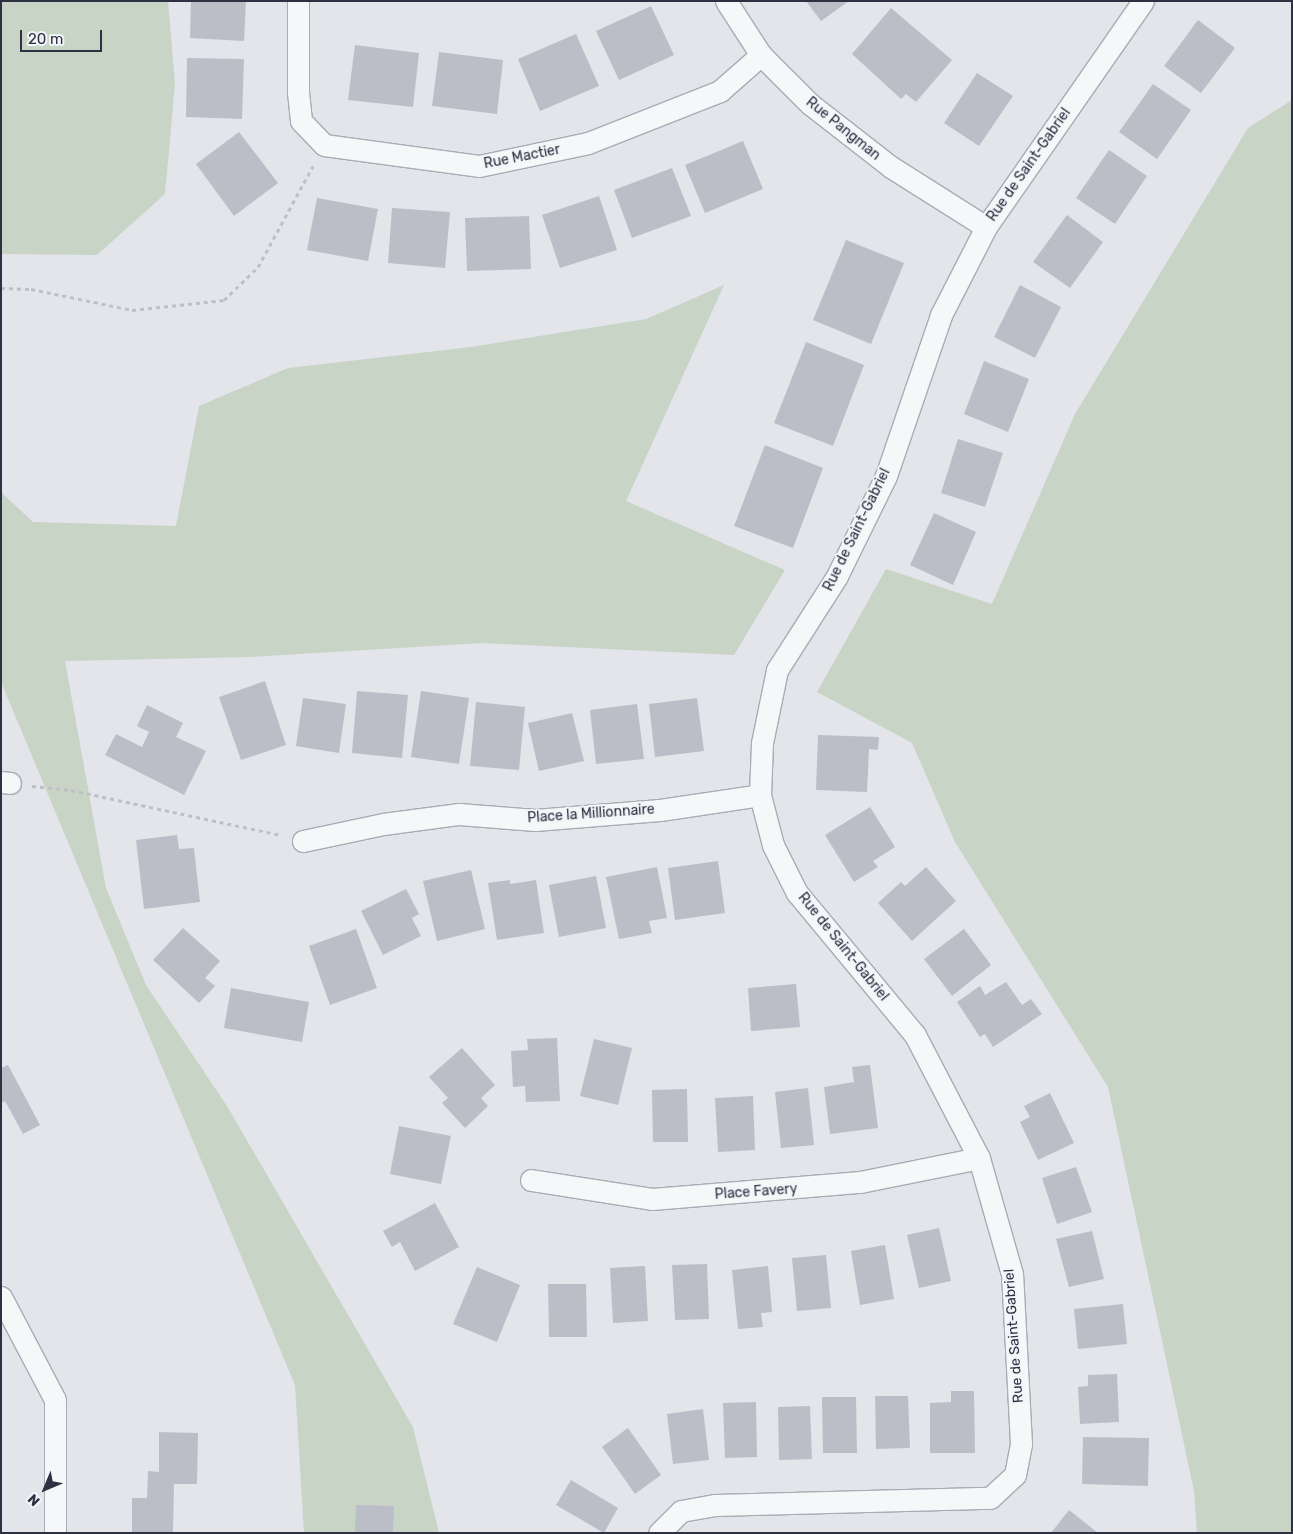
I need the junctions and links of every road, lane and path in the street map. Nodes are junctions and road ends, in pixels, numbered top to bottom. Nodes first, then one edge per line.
1 (298, 1) edge
2 (726, 1) edge
3 (1143, 1) edge
4 (760, 55) junction
5 (324, 145) junction
6 (986, 227) junction
7 (1, 288) edge
8 (6, 783) edge
9 (760, 795) junction
10 (303, 841) joint
11 (979, 1158) junction
12 (531, 1180) dead end
13 (1, 1297) edge
14 (55, 1533) edge
15 (659, 1533) edge

1 - 5 street
2 - 4 street, Rue Pangman
3 - 6 street, Rue de Saint-Gabriel
4 - 5 street, Rue Mactier
4 - 6 street, Rue Pangman
5 - 7 path
6 - 9 street, Rue de Saint-Gabriel
8 - 10 path
9 - 10 street, Place la Millionnaire
9 - 11 street, Rue de Saint-Gabriel
11 - 12 street, Place Favery
11 - 15 street, Rue de Saint-Gabriel
13 - 14 street

